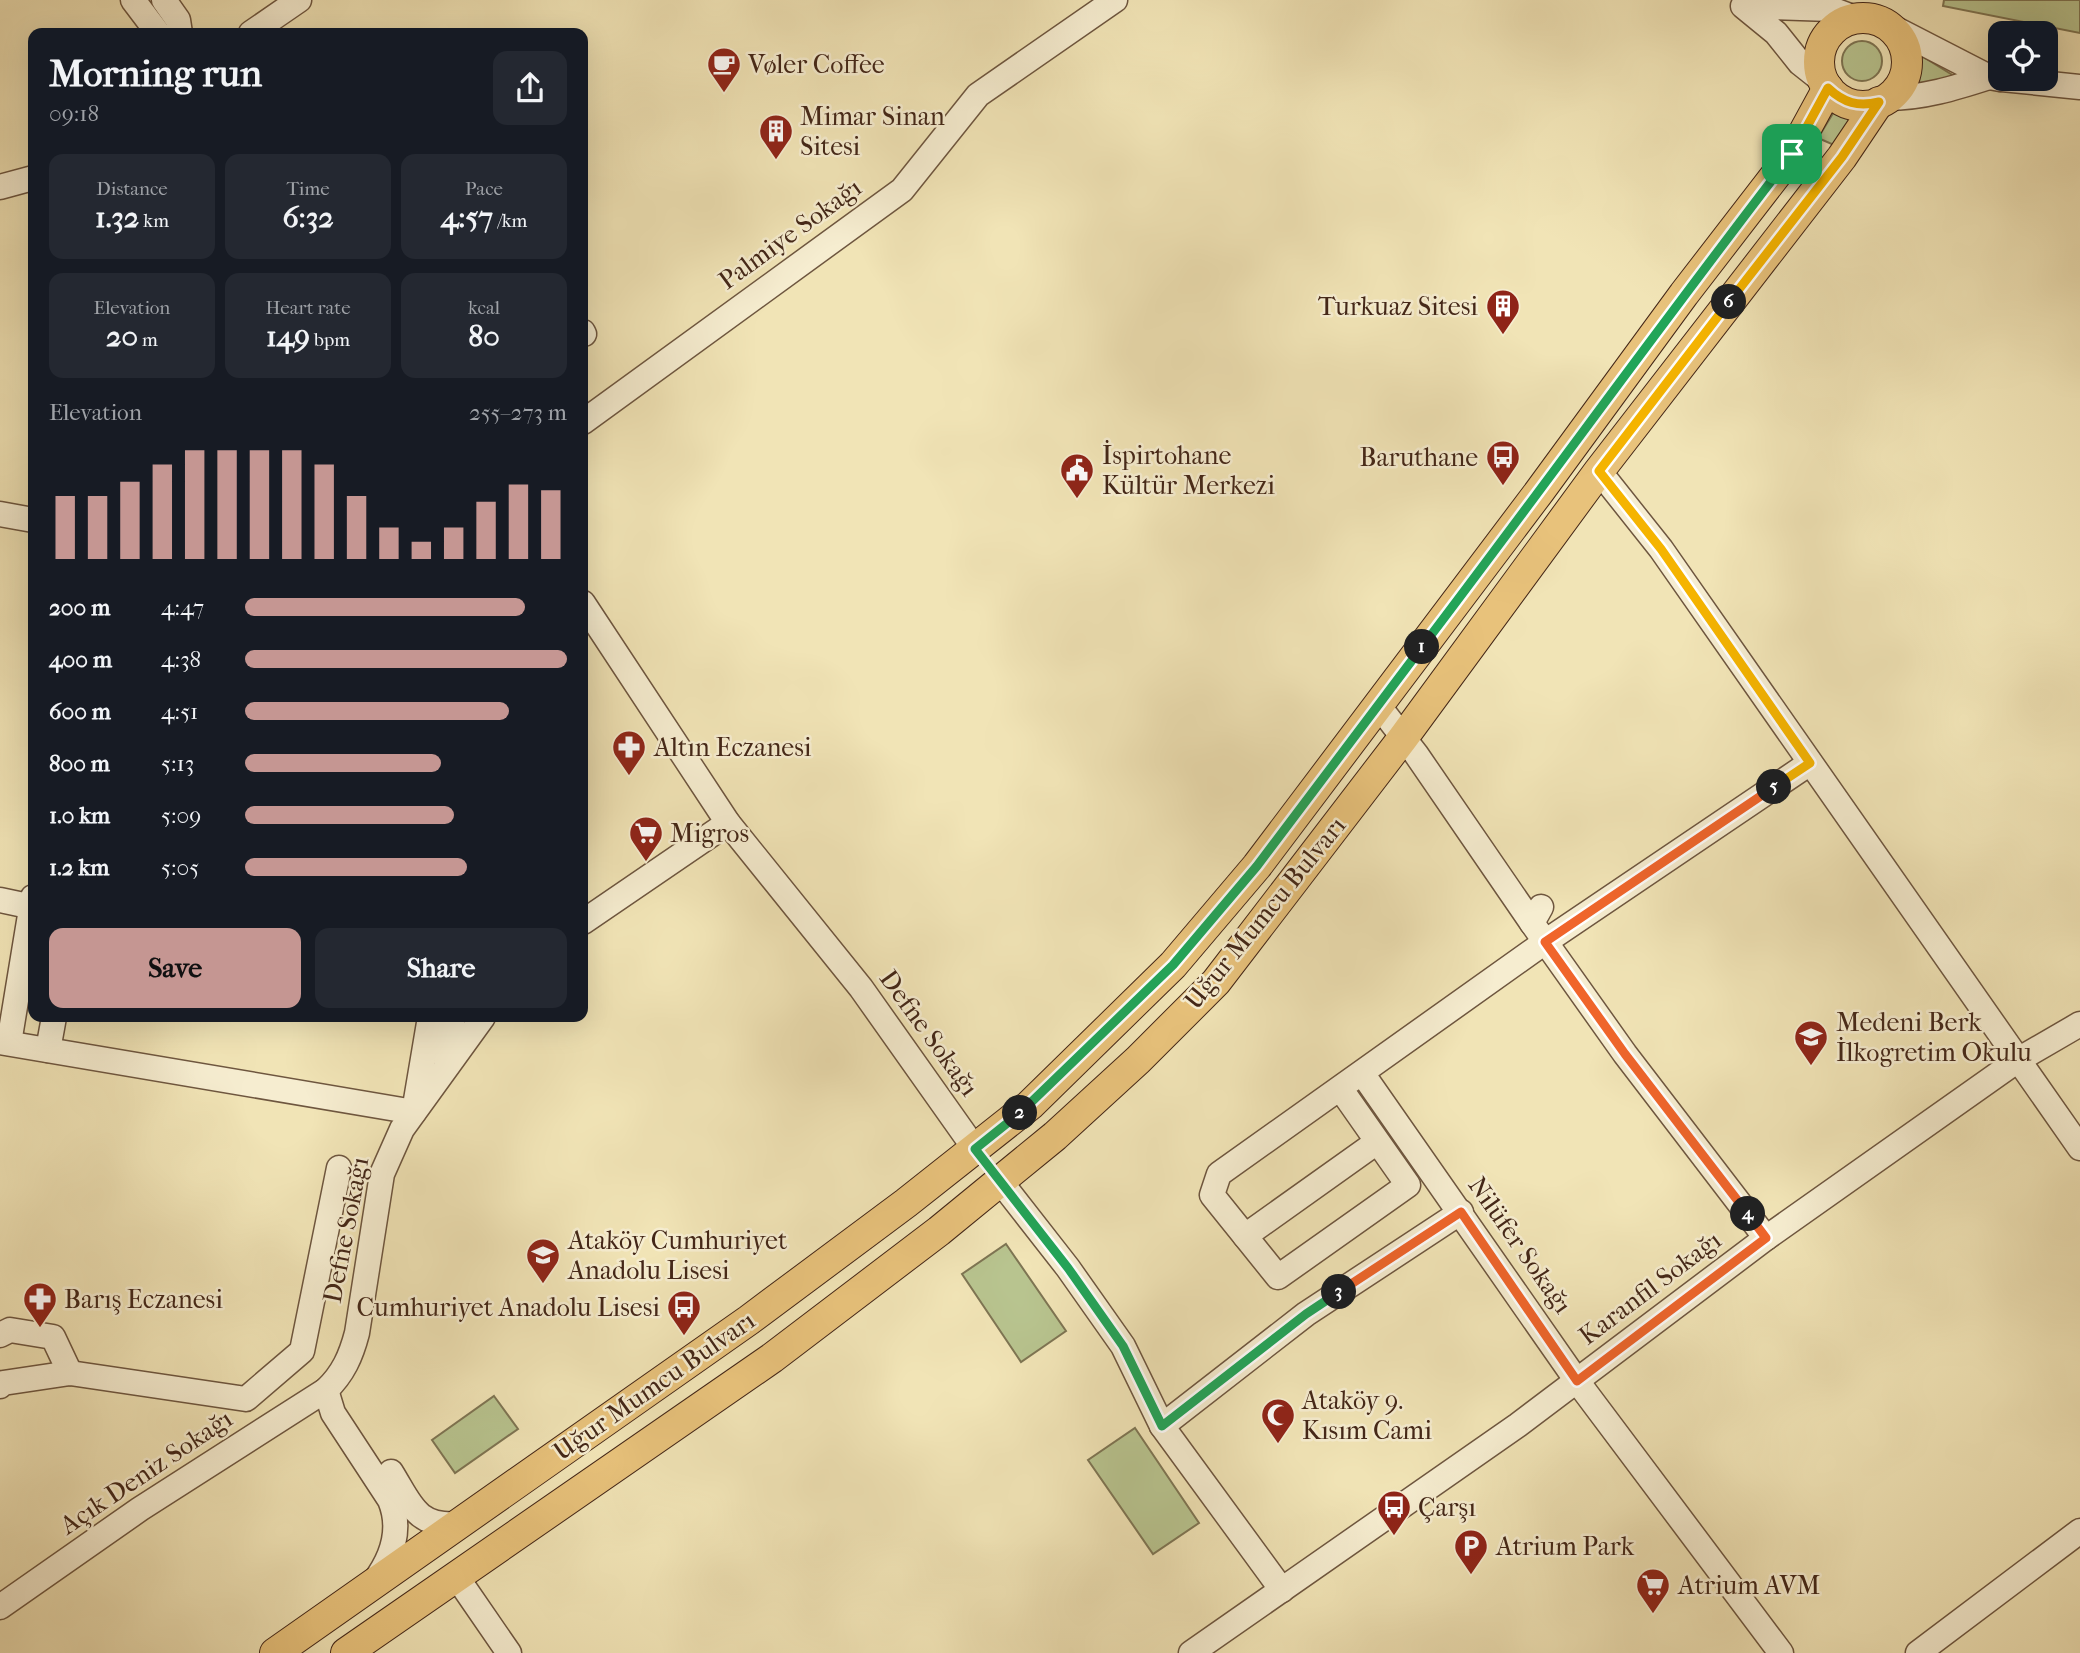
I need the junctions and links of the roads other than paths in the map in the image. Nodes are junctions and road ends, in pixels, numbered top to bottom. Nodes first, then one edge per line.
1 (133, 0) edge
2 (164, 0) edge
3 (299, 0) edge
4 (1115, 0) edge
5 (1738, 3) edge
6 (1855, 18) junction
7 (1886, 24) junction
8 (154, 28) edge
9 (179, 28) edge
10 (258, 28) edge
11 (1988, 74) edge
12 (1988, 80) edge
13 (1826, 85) junction
14 (2058, 85) edge
15 (2080, 87) edge
16 (1883, 100) junction
17 (28, 179) edge
18 (0, 187) edge
19 (588, 418) edge
20 (1599, 471) junction
21 (0, 514) edge
22 (28, 519) edge
23 (588, 611) edge
24 (1378, 705) junction
25 (1403, 738) junction
26 (1810, 763) junction
27 (728, 823) junction
28 (0, 900) edge
29 (28, 903) edge
30 (588, 919) edge
31 (1539, 924) junction
32 (28, 928) edge
33 (53, 1022) edge
34 (429, 1022) edge
35 (452, 1022) edge
36 (479, 1022) edge
37 (2080, 1024) edge
38 (5, 1042) edge
39 (48, 1050) junction
40 (2018, 1060) junction
41 (444, 1069) junction
42 (1362, 1073) junction
43 (1340, 1088) junction
44 (414, 1112) junction
45 (1377, 1142) junction
46 (2080, 1148) edge
47 (975, 1149) junction
48 (340, 1168) dead end
49 (1000, 1181) junction
50 (1461, 1212) junction
51 (1245, 1236) junction
52 (1766, 1238) junction
53 (0, 1335) edge
54 (70, 1373) junction
55 (1577, 1381) junction
56 (0, 1386) edge
57 (326, 1390) junction
58 (1162, 1426) junction
59 (460, 1524) junction
60 (2080, 1531) edge
61 (433, 1542) junction
62 (456, 1576) junction
63 (373, 1583) junction
64 (1282, 1590) junction
65 (0, 1607) edge
66 (275, 1653) edge
67 (346, 1653) edge
68 (509, 1653) edge
69 (1191, 1653) edge
70 (1781, 1653) edge
71 (1918, 1653) edge

1 - 8 street
2 - 9 street
3 - 10 street
4 - 19 street, Palmiye Sokağı
5 - 6 street
5 - 13 street
6 - 7 main road
6 - 13 main road
7 - 11 street
7 - 16 main road
12 - 16 street
13 - 16 main road
13 - 24 main road, Uğur Mumcu Bulvarı
14 - 15 street
16 - 20 main road, Uğur Mumcu Bulvarı
17 - 18 street
20 - 25 main road, Uğur Mumcu Bulvarı
20 - 26 street
21 - 22 street
23 - 27 street, Defne Sokağı
24 - 25 street
24 - 47 main road, Uğur Mumcu Bulvarı
25 - 31 street
25 - 49 main road, Uğur Mumcu Bulvarı
26 - 31 street
26 - 40 street
27 - 30 street
27 - 47 street, Defne Sokağı
28 - 29 street
31 - 42 street
31 - 52 street
32 - 38 street
33 - 39 street
34 - 44 street
35 - 41 street
36 - 41 street, Defne Sokağı
37 - 40 street, Karanfil Sokağı
38 - 39 street
39 - 44 street
40 - 46 street
40 - 52 street, Karanfil Sokağı
41 - 44 street, Defne Sokağı
42 - 43 street
42 - 50 street, Nilüfer Sokağı
43 - 45 street
43 - 51 street
44 - 57 street, Defne Sokağı
45 - 51 street
45 - 51 street
47 - 49 main road
47 - 59 main road, Uğur Mumcu Bulvarı
48 - 54 street
49 - 58 street
49 - 62 main road, Uğur Mumcu Bulvarı
50 - 55 street, Nilüfer Sokağı
50 - 58 street
52 - 55 street, Karanfil Sokağı
53 - 54 street
54 - 56 street
55 - 64 street, Karanfil Sokağı
55 - 70 street, Nilüfer Sokağı
57 - 59 street
57 - 63 street
57 - 65 street, Açık Deniz Sokağı
58 - 64 street
59 - 61 main road, Uğur Mumcu Bulvarı
60 - 71 street
61 - 62 main road
61 - 63 main road, Uğur Mumcu Bulvarı
62 - 67 main road, Uğur Mumcu Bulvarı
62 - 68 street
63 - 66 main road, Uğur Mumcu Bulvarı
64 - 69 street, Karanfil Sokağı

